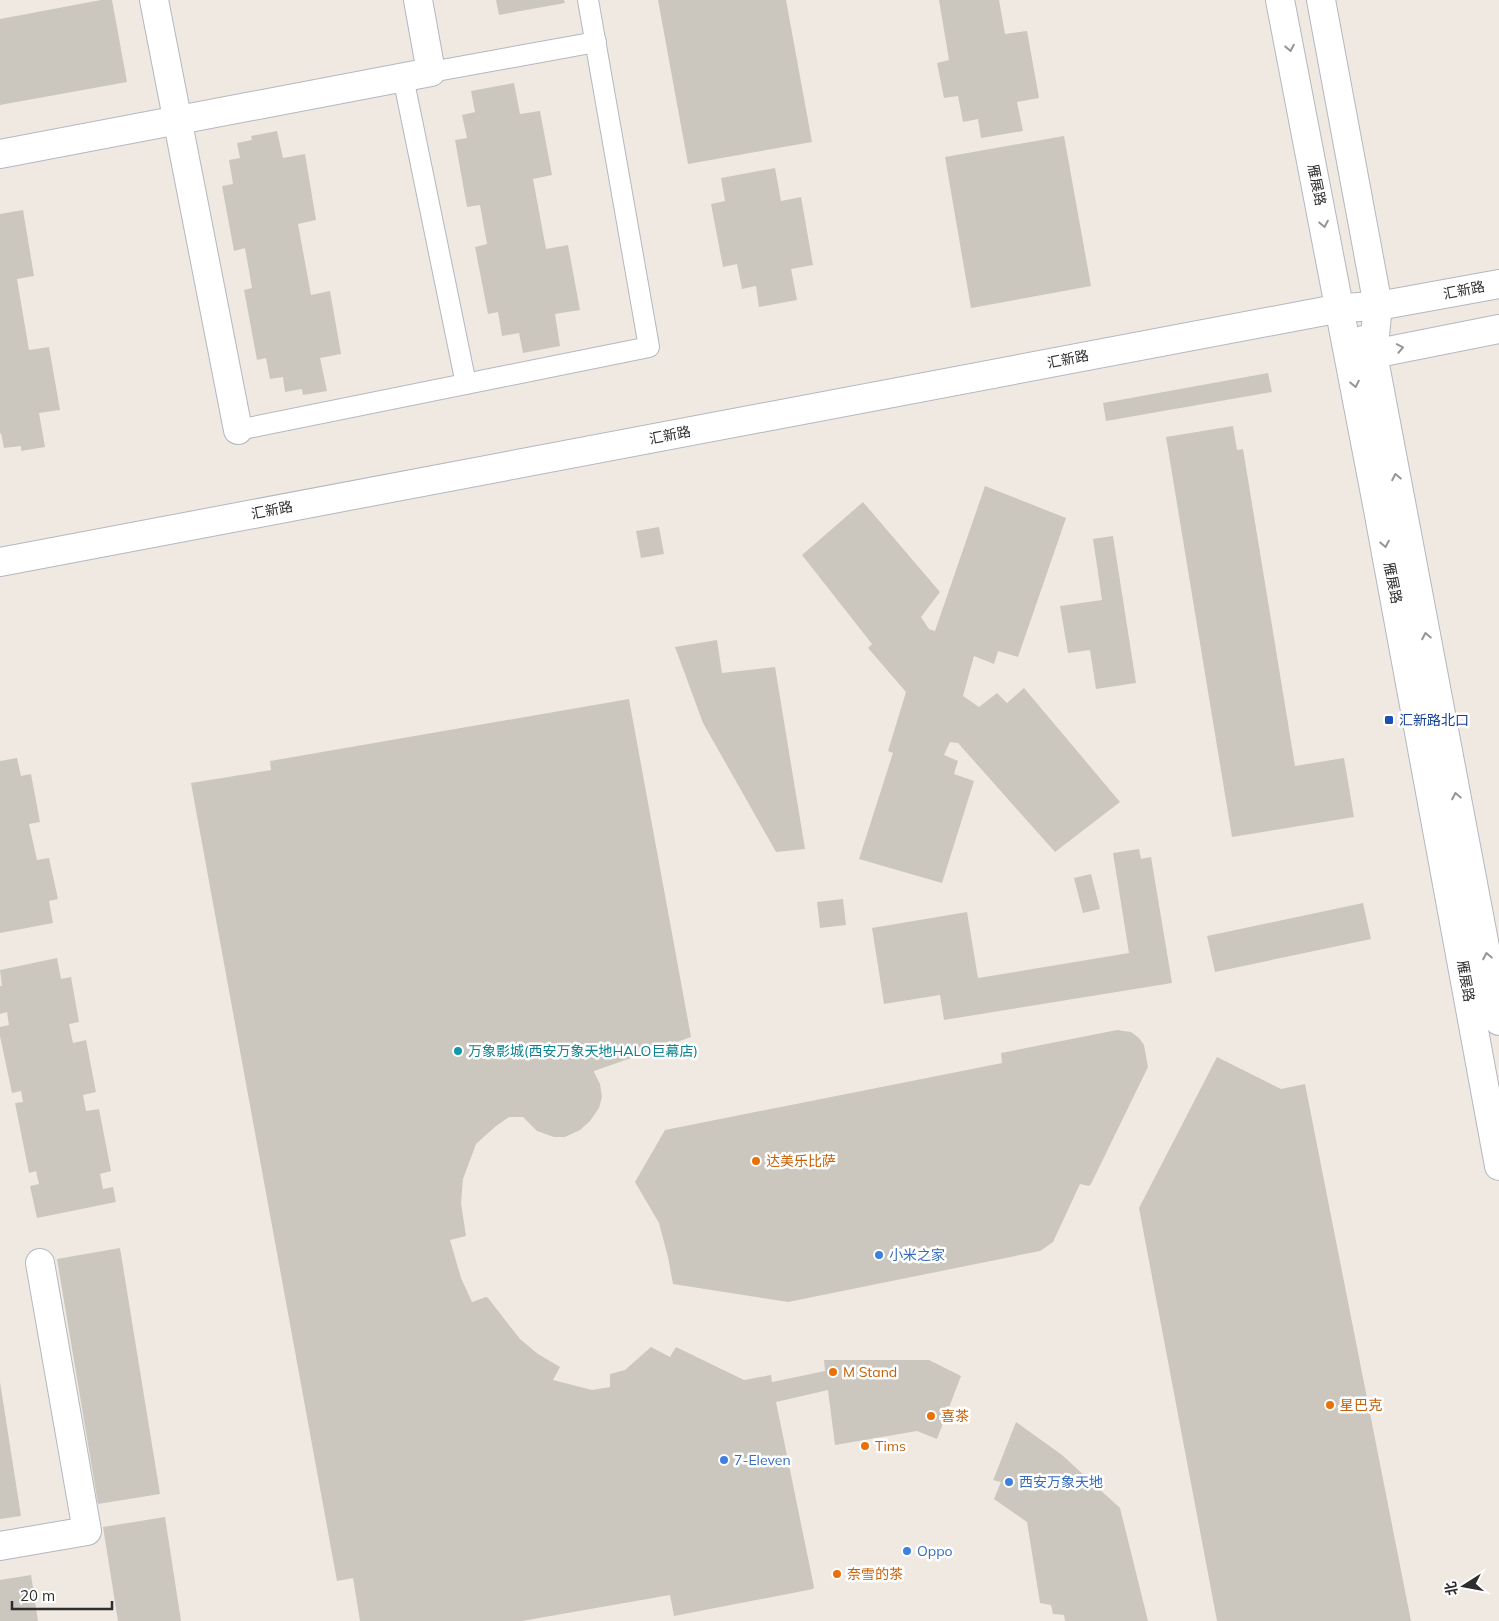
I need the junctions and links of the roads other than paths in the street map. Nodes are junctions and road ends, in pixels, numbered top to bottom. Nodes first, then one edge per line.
1 (154, 0) edge
2 (418, 0) edge
3 (588, 0) edge
4 (1280, 0) edge
5 (1321, 0) edge
6 (596, 42) junction
7 (431, 72) junction
8 (403, 77) junction
9 (177, 120) junction
10 (0, 154) edge
11 (1499, 284) edge
12 (1378, 306) junction
13 (1341, 308) junction
14 (1499, 329) edge
15 (1373, 354) junction
16 (466, 384) junction
17 (238, 430) joint
18 (0, 562) edge
19 (1499, 1021) edge
20 (1499, 1166) edge
21 (40, 1263) dead end
22 (0, 1546) edge

1 - 9 street
2 - 7 street
3 - 6 lane
4 -> 13 street, 雁展路
5 - 12 street, 雁展路
6 - 7 lane
6 - 16 lane
7 - 8 street
8 - 9 street
8 - 16 lane
9 - 10 street
9 - 17 street
11 - 12 street, 汇新路
12 - 13 street, 汇新路
12 - 15 street, 雁展路
13 - 15 street
13 - 18 street, 汇新路
13 -> 20 street, 雁展路
15 -> 14 street
19 -> 15 street, 雁展路
16 - 17 lane
21 - 22 street

